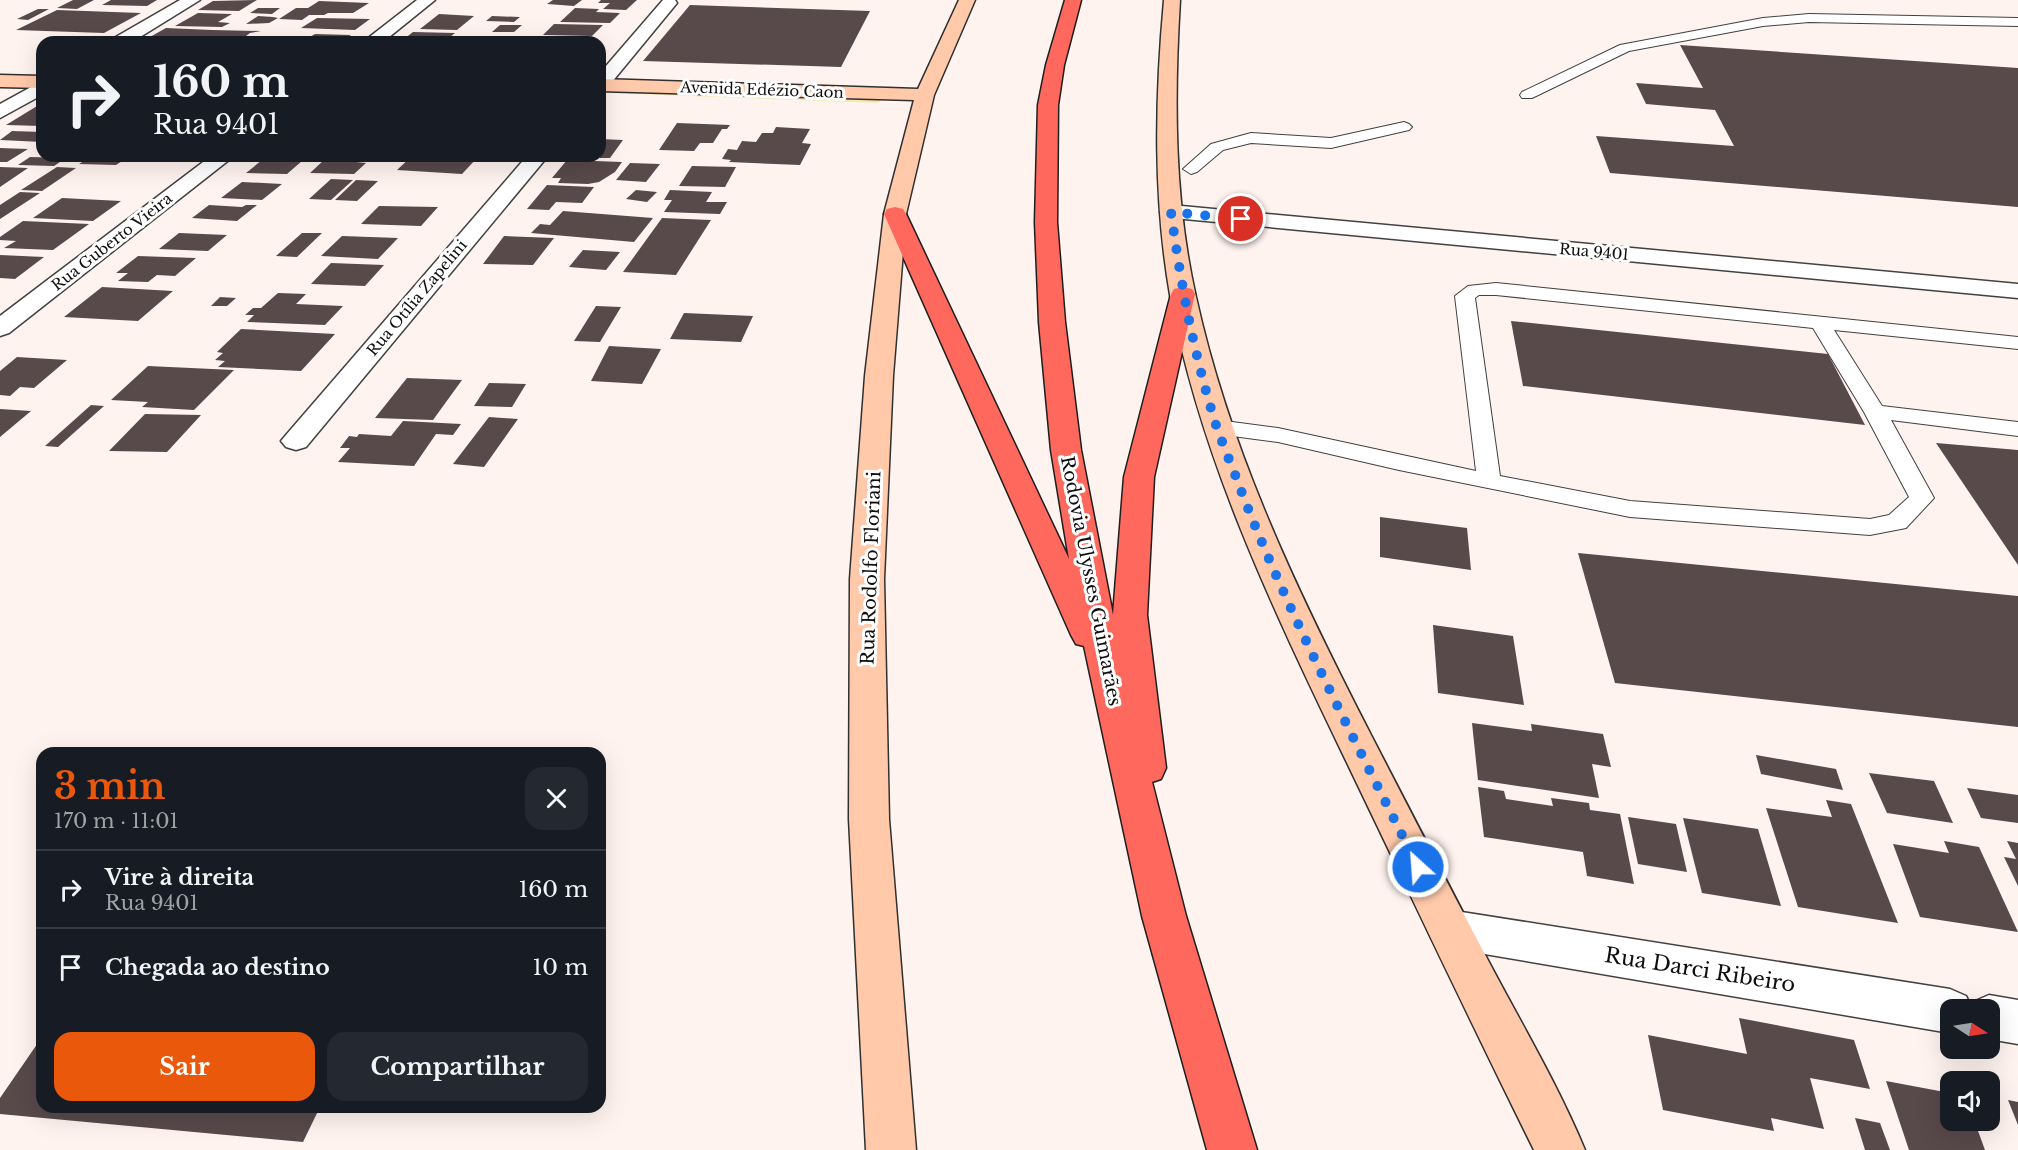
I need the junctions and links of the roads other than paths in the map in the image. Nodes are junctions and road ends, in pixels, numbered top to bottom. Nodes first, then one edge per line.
1 (192, 0) edge
2 (427, 0) edge
3 (967, 0) edge
4 (1073, 0) edge
5 (1172, 0) edge
6 (671, 1) edge
7 (2018, 22) edge
8 (130, 36) edge
9 (380, 36) edge
10 (0, 67) edge
11 (36, 68) edge
12 (606, 78) edge
13 (0, 81) edge
14 (36, 82) edge
15 (606, 85) edge
16 (36, 91) edge
17 (1527, 95) dead end
18 (606, 99) edge
19 (922, 102) junction
20 (0, 112) edge
21 (1404, 127) dead end
22 (216, 162) edge
23 (533, 162) edge
24 (1191, 169) dead end
25 (1171, 212) junction
26 (895, 214) junction
27 (2018, 291) edge
28 (1183, 294) junction
29 (1819, 321) junction
30 (0, 328) edge
31 (2018, 343) edge
32 (1875, 412) junction
33 (1217, 427) junction
34 (2018, 429) edge
35 (296, 441) dead end
36 (1489, 481) junction
37 (1107, 677) junction
38 (1164, 916) junction
39 (1449, 929) junction
40 (1940, 1009) edge
41 (2000, 1019) edge
42 (2018, 1022) edge
43 (891, 1150) edge
44 (1232, 1150) edge
45 (1560, 1150) edge

1 - 8 street
2 - 9 street
3 - 19 main road, Rua Rodolfo Floriani
4 - 37 highway, Rodovia Ulysses Guimarães
5 - 25 main road
6 - 12 street
7 - 17 lane
10 - 11 main road
13 - 14 main road
15 - 19 main road, Avenida Edézio Caon
16 - 20 street
18 - 19 main road, Avenida Edézio Caon
19 - 26 main road, Rua Rodolfo Floriani
21 - 24 lane
22 - 30 street, Rua Guberto Vieira
23 - 35 street, Rua Otília Zapelini
25 - 27 street, Rua 9401
25 - 28 main road
26 - 37 highway
26 - 43 main road, Rua Rodolfo Floriani
28 - 33 main road
28 - 38 highway
29 - 31 lane
29 - 32 lane
29 - 36 lane
32 - 34 lane
32 - 36 lane
33 - 36 lane
33 - 39 main road
37 - 38 highway, Rodovia Ulysses Guimarães
38 - 44 highway, Rodovia Ulysses Guimarães
39 - 40 street, Rua Darci Ribeiro
39 - 45 main road
41 - 42 street

